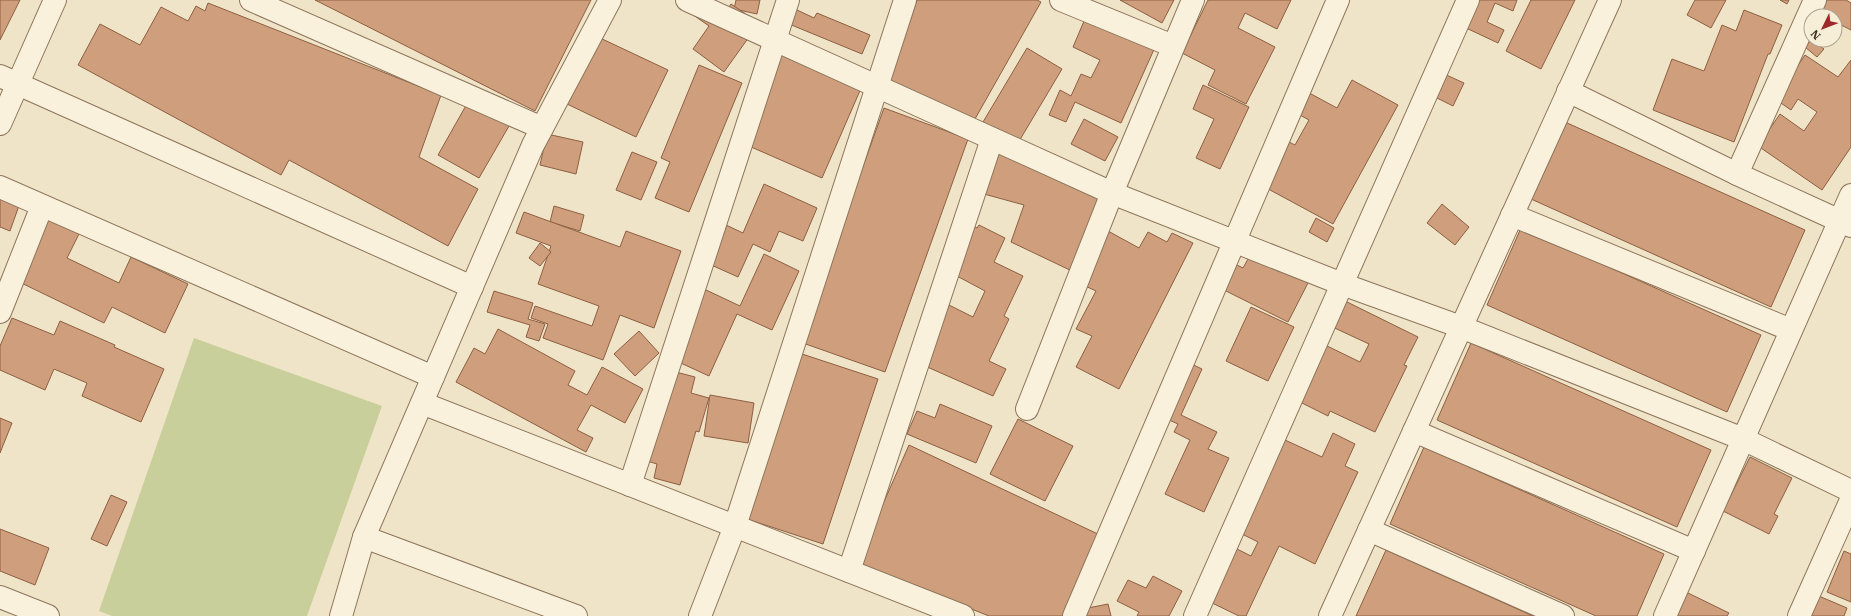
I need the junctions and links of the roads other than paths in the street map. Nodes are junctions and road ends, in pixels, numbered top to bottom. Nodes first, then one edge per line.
1 (55, 0) edge
2 (251, 0) edge
3 (610, 0) edge
4 (687, 0) edge
5 (788, 0) edge
6 (905, 0) edge
7 (1060, 0) edge
8 (1193, 0) edge
9 (1338, 0) edge
10 (1468, 0) edge
11 (1610, 0) edge
12 (1815, 0) edge
13 (776, 40) junction
14 (1173, 46) junction
15 (9, 80) edge
16 (877, 86) junction
17 (1568, 91) junction
18 (0, 124) edge
19 (542, 128) junction
20 (992, 139) junction
21 (1737, 174) junction
22 (0, 187) edge
23 (1112, 193) junction
24 (1851, 195) edge
25 (42, 206) junction
26 (1512, 215) junction
27 (1845, 224) edge
28 (1234, 242) junction
29 (1342, 284) junction
30 (472, 287) junction
31 (0, 312) edge
32 (1461, 327) junction
33 (1792, 330) junction
34 (433, 377) junction
35 (422, 403) junction
36 (1027, 409) dead end
37 (1414, 431) junction
38 (1743, 439) junction
39 (630, 485) junction
40 (1851, 491) edge
41 (1851, 500) edge
42 (735, 526) junction
43 (1369, 530) junction
44 (364, 537) junction
45 (1694, 551) junction
46 (849, 571) junction
47 (0, 597) edge
48 (48, 616) edge
49 (341, 616) edge
50 (576, 616) edge
51 (700, 616) edge
52 (963, 616) edge
53 (1074, 616) edge
54 (1195, 616) edge
55 (1330, 616) edge
56 (1563, 616) edge
57 (1665, 616) edge
58 (1799, 616) edge

1 - 15 street
2 - 19 street
3 - 19 street
4 - 13 street
5 - 13 street
6 - 16 street
7 - 14 street
8 - 14 street
9 - 28 street
10 - 29 street
11 - 17 street
12 - 21 street
13 - 16 street
13 - 39 street
14 - 23 street
15 - 18 street
15 - 30 street
16 - 20 street
16 - 42 street
17 - 21 street
17 - 26 street
19 - 30 street
20 - 23 street
20 - 46 street
21 - 27 street
22 - 25 street
23 - 28 street
23 - 36 street
24 - 27 street
25 - 31 street
25 - 34 street
26 - 32 street
26 - 33 street
27 - 33 street
28 - 29 street
28 - 53 street
29 - 32 street
29 - 54 street
30 - 34 street
32 - 37 street
32 - 38 street
33 - 38 street
34 - 35 street
35 - 39 street
35 - 44 street
37 - 43 street
37 - 45 street
38 - 40 street
38 - 45 street
39 - 42 street
41 - 58 street
42 - 46 street
42 - 51 street
43 - 55 street
43 - 56 street
44 - 49 street
44 - 50 street
45 - 57 street
46 - 52 street
47 - 48 street

